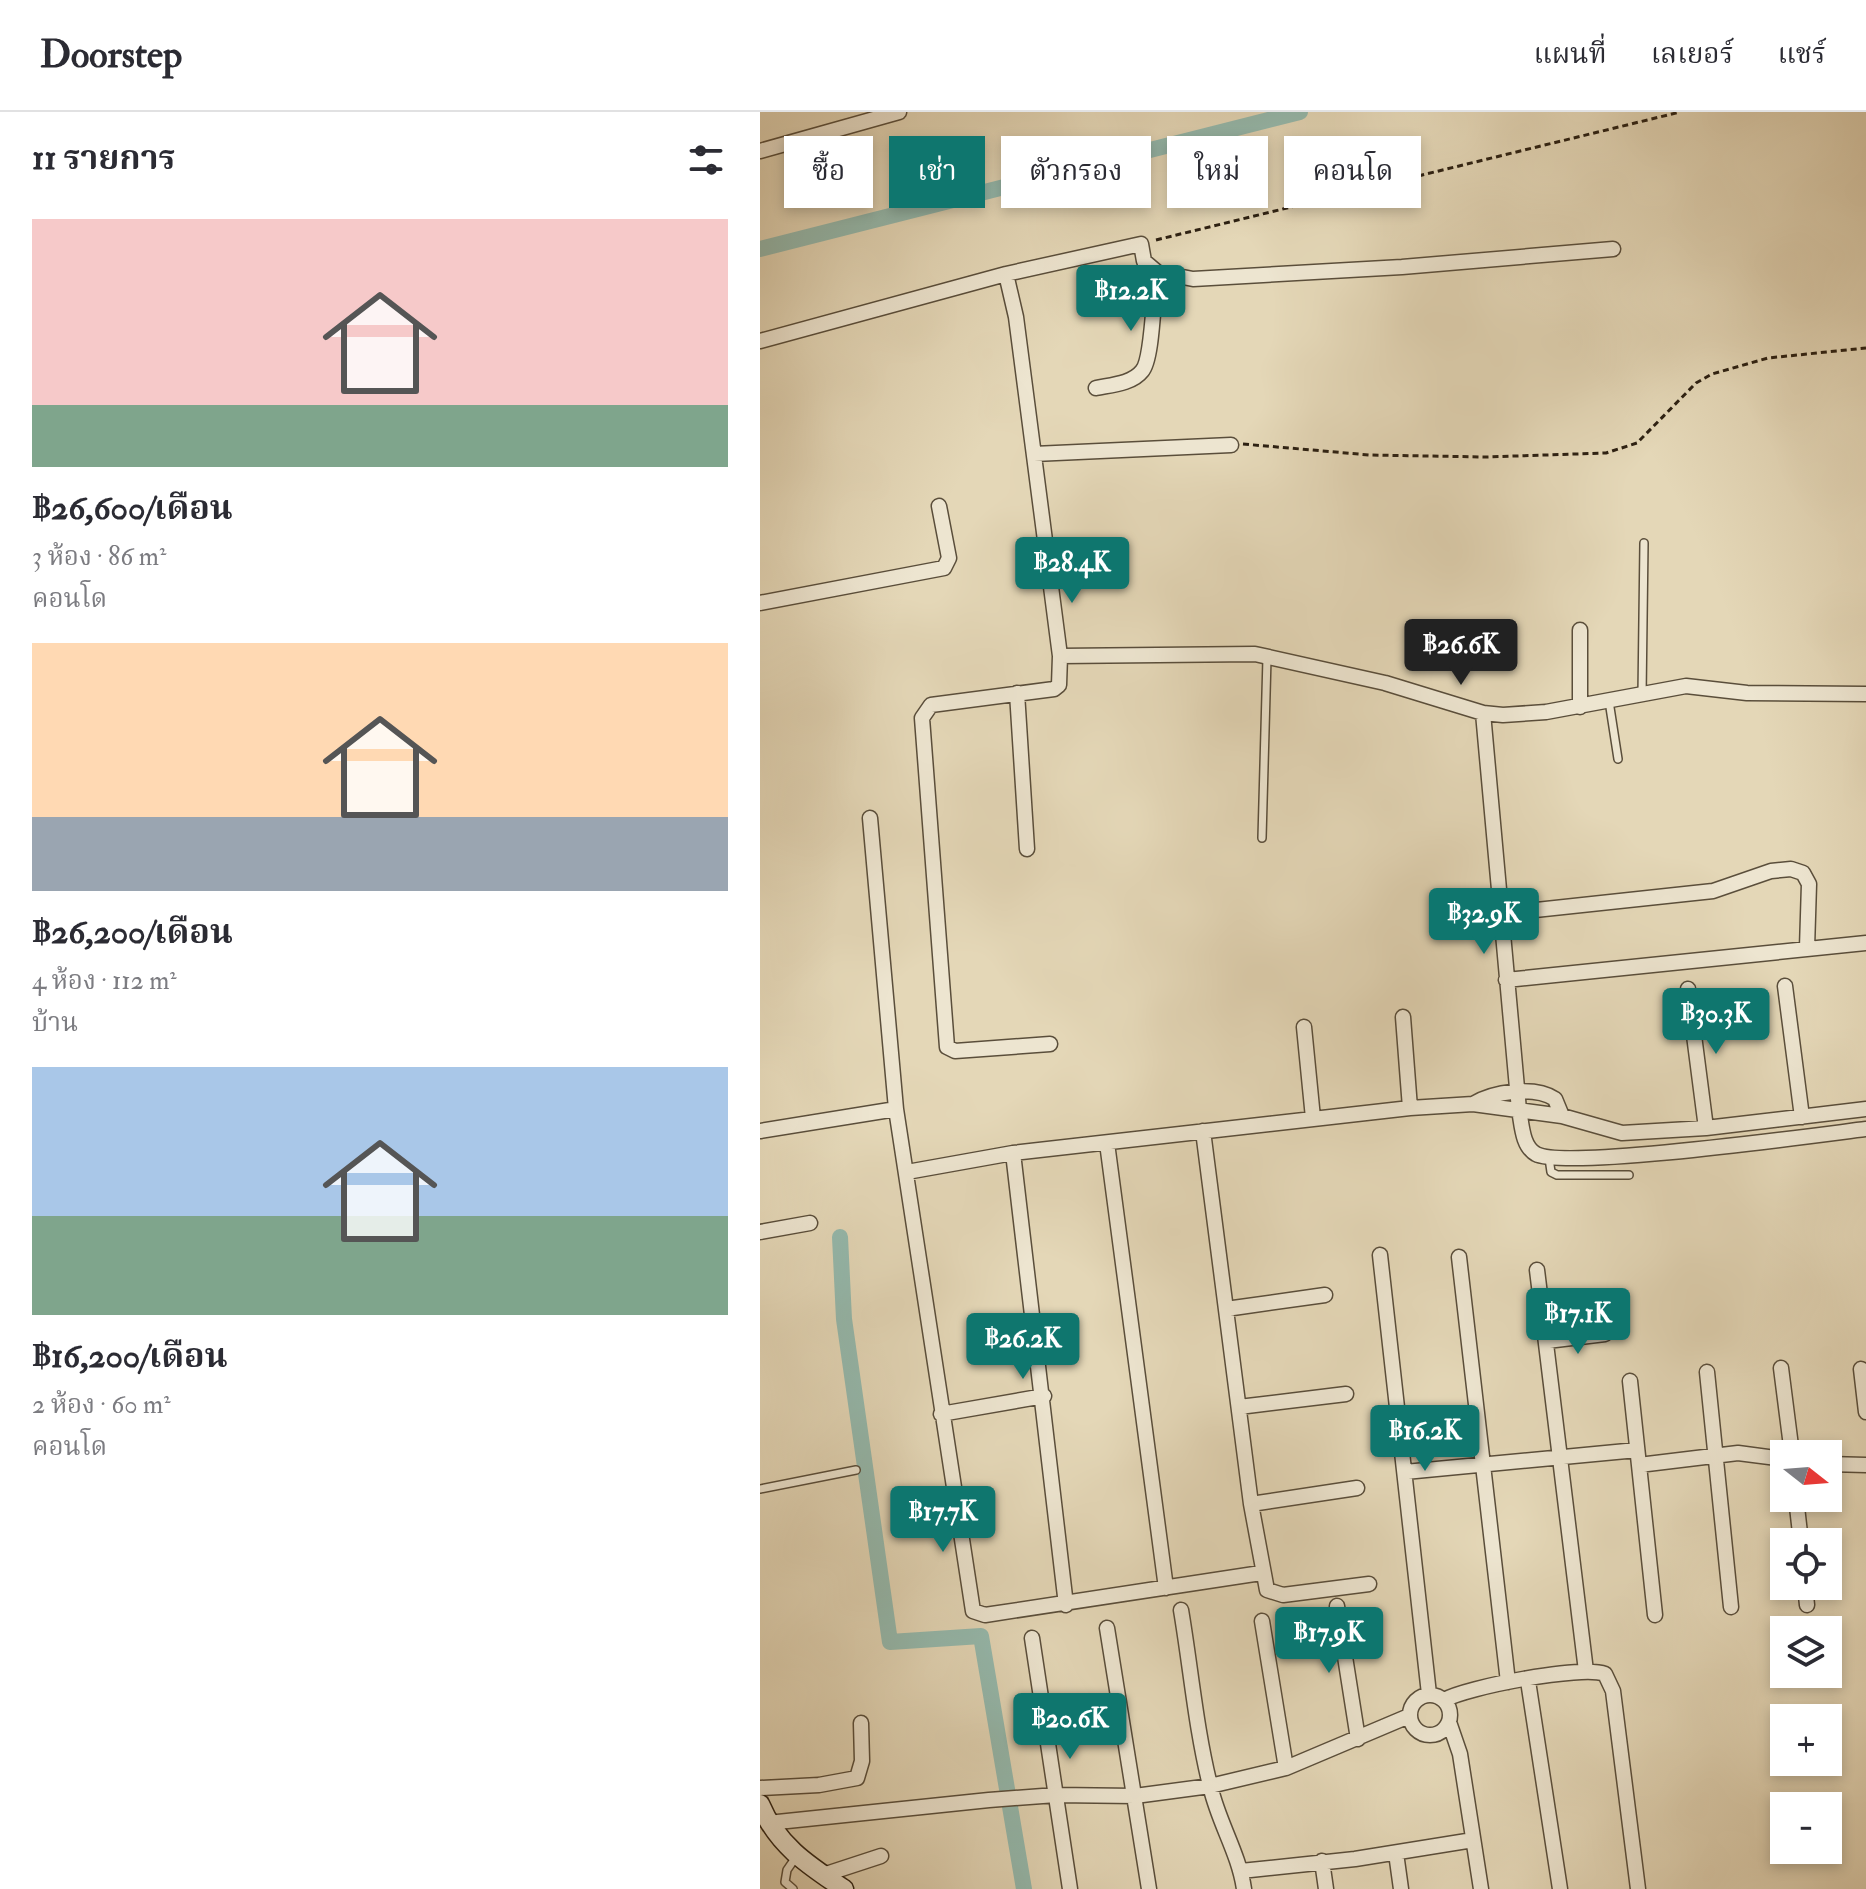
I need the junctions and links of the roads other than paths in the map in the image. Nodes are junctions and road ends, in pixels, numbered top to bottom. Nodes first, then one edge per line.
1 (899, 112) edge
2 (760, 151) edge
3 (1613, 249) dead end
4 (1157, 272) junction
5 (1006, 274) junction
6 (760, 341) edge
7 (1096, 388) dead end
8 (1231, 445) road end
9 (1034, 454) junction
10 (939, 506) dead end
11 (1644, 543) dead end
12 (760, 603) edge
13 (1580, 630) dead end
14 (1060, 656) junction
15 (1267, 658) junction
16 (1686, 686) junction
17 (1866, 688) edge
18 (1017, 693) junction
19 (1866, 694) edge
20 (1642, 695) junction
21 (1609, 701) junction
22 (1580, 707) junction
23 (1483, 713) junction
24 (1618, 759) dead end
25 (870, 818) dead end
26 (1262, 838) dead end
27 (1027, 849) dead end
28 (1499, 914) junction
29 (1866, 943) edge
30 (1807, 948) junction
31 (1506, 980) junction
32 (1785, 986) dead end
33 (1688, 989) dead end
34 (1403, 1017) dead end
35 (1304, 1027) dead end
36 (1050, 1044) dead end
37 (1517, 1093) junction
38 (1473, 1104) junction
39 (1410, 1108) junction
40 (896, 1109) junction
41 (1866, 1109) edge
42 (1519, 1110) junction
43 (1562, 1116) junction
44 (1802, 1117) junction
45 (1313, 1118) junction
46 (1706, 1128) junction
47 (1866, 1129) edge
48 (760, 1131) edge
49 (1203, 1131) junction
50 (1107, 1143) junction
51 (1013, 1153) junction
52 (1549, 1158) junction
53 (907, 1172) junction
54 (1629, 1175) dead end
55 (810, 1223) dead end
56 (760, 1232) edge
57 (1380, 1255) dead end
58 (1459, 1257) dead end
59 (1537, 1270) dead end
60 (1325, 1295) dead end
61 (1226, 1309) junction
62 (1605, 1334) dead end
63 (1547, 1341) junction
64 (1781, 1368) dead end
65 (1861, 1369) dead end
66 (1707, 1372) dead end
67 (1630, 1381) dead end
68 (1346, 1394) dead end
69 (1044, 1396) junction
70 (1239, 1407) junction
71 (1866, 1412) edge
72 (941, 1414) junction
73 (1790, 1440) edge
74 (1717, 1455) junction
75 (1560, 1456) junction
76 (1770, 1456) edge
77 (1638, 1458) junction
78 (1483, 1464) junction
79 (1842, 1464) edge
80 (1866, 1465) edge
81 (856, 1470) dead end
82 (1405, 1472) junction
83 (1357, 1488) dead end
84 (760, 1489) edge
85 (1251, 1504) junction
86 (1261, 1573) junction
87 (1369, 1584) dead end
88 (1166, 1588) junction
89 (1806, 1600) edge
90 (1066, 1605) junction
91 (1807, 1605) dead end
92 (1337, 1606) dead end
93 (1731, 1607) dead end
94 (1181, 1610) dead end
95 (1655, 1615) dead end
96 (1262, 1621) dead end
97 (1107, 1628) dead end
98 (1032, 1638) dead end
99 (1586, 1671) junction
100 (1528, 1681) junction
101 (1508, 1682) junction
102 (1429, 1694) junction
103 (1444, 1700) junction
104 (1409, 1716) junction
105 (1449, 1722) junction
106 (861, 1723) dead end
107 (1358, 1739) junction
108 (1286, 1768) junction
109 (1210, 1786) junction
110 (760, 1788) edge
111 (1056, 1795) junction
112 (1135, 1796) junction
113 (760, 1804) edge
114 (768, 1823) junction
115 (1473, 1840) junction
116 (1396, 1853) junction
117 (881, 1856) dead end
118 (796, 1857) junction
119 (1322, 1861) junction
120 (1241, 1871) junction
121 (823, 1875) junction
122 (793, 1889) edge
123 (843, 1889) edge
124 (1070, 1889) edge
125 (1149, 1889) edge
126 (1244, 1889) edge
127 (1326, 1889) edge
128 (1401, 1889) edge
129 (1481, 1889) edge
130 (1560, 1889) edge
131 (1638, 1889) edge

1 - 2 street
3 - 4 street
4 - 5 street
4 - 7 street
5 - 6 street
5 - 9 street
8 - 9 street
9 - 14 street
10 - 12 street
11 - 20 lane
13 - 22 street
14 - 15 street
14 - 18 street
15 - 23 street
15 - 26 lane
16 - 17 street
16 - 19 street
16 - 20 street
18 - 27 street
18 - 36 street
20 - 21 street
21 - 22 street
21 - 24 lane
22 - 23 street
23 - 28 street
25 - 40 street
28 - 30 street
28 - 31 street
29 - 30 street
30 - 31 street
31 - 37 street
32 - 44 street
33 - 46 street
34 - 39 street
35 - 45 street
37 - 38 street
37 - 42 street
37 - 43 street
38 - 39 street
38 - 42 street
39 - 45 street
40 - 48 street
40 - 53 street
41 - 44 street
42 - 43 street
42 - 52 street
43 - 46 street
44 - 46 street
45 - 49 street
47 - 52 street
49 - 50 street
49 - 61 street
50 - 51 street
50 - 88 street
51 - 53 street
51 - 69 street
52 - 54 lane
53 - 72 street
55 - 56 street
57 - 82 street
58 - 78 street
59 - 63 street
60 - 61 street
61 - 70 street
62 - 63 street
63 - 75 street
64 - 73 street
65 - 71 street
66 - 74 street
67 - 77 street
68 - 70 street
69 - 72 street
69 - 90 street
70 - 85 street
72 - 90 street
74 - 76 street
74 - 77 street
74 - 93 street
75 - 77 street
75 - 78 street
75 - 99 street
77 - 95 street
78 - 82 street
78 - 101 street
79 - 80 street
81 - 84 lane
82 - 102 street
83 - 85 street
85 - 86 street
86 - 87 street
86 - 88 street
88 - 90 street
89 - 91 street
92 - 107 street
94 - 109 street
96 - 108 street
97 - 112 street
98 - 111 street
99 - 100 street
99 - 131 street
100 - 101 street
100 - 130 street
101 - 103 street
102 - 103 street
102 - 104 street
103 - 105 street
104 - 105 street
104 - 107 street
105 - 115 street
106 - 110 street
107 - 108 street
108 - 109 street
109 - 112 street
109 - 120 street
111 - 112 street
111 - 114 street
111 - 124 street
112 - 125 street
113 - 114 street
114 - 118 street
115 - 116 street
115 - 129 street
116 - 119 street
116 - 128 street
117 - 121 street
118 - 121 street
118 - 122 lane
119 - 120 street
119 - 127 street
120 - 126 street
121 - 123 street

